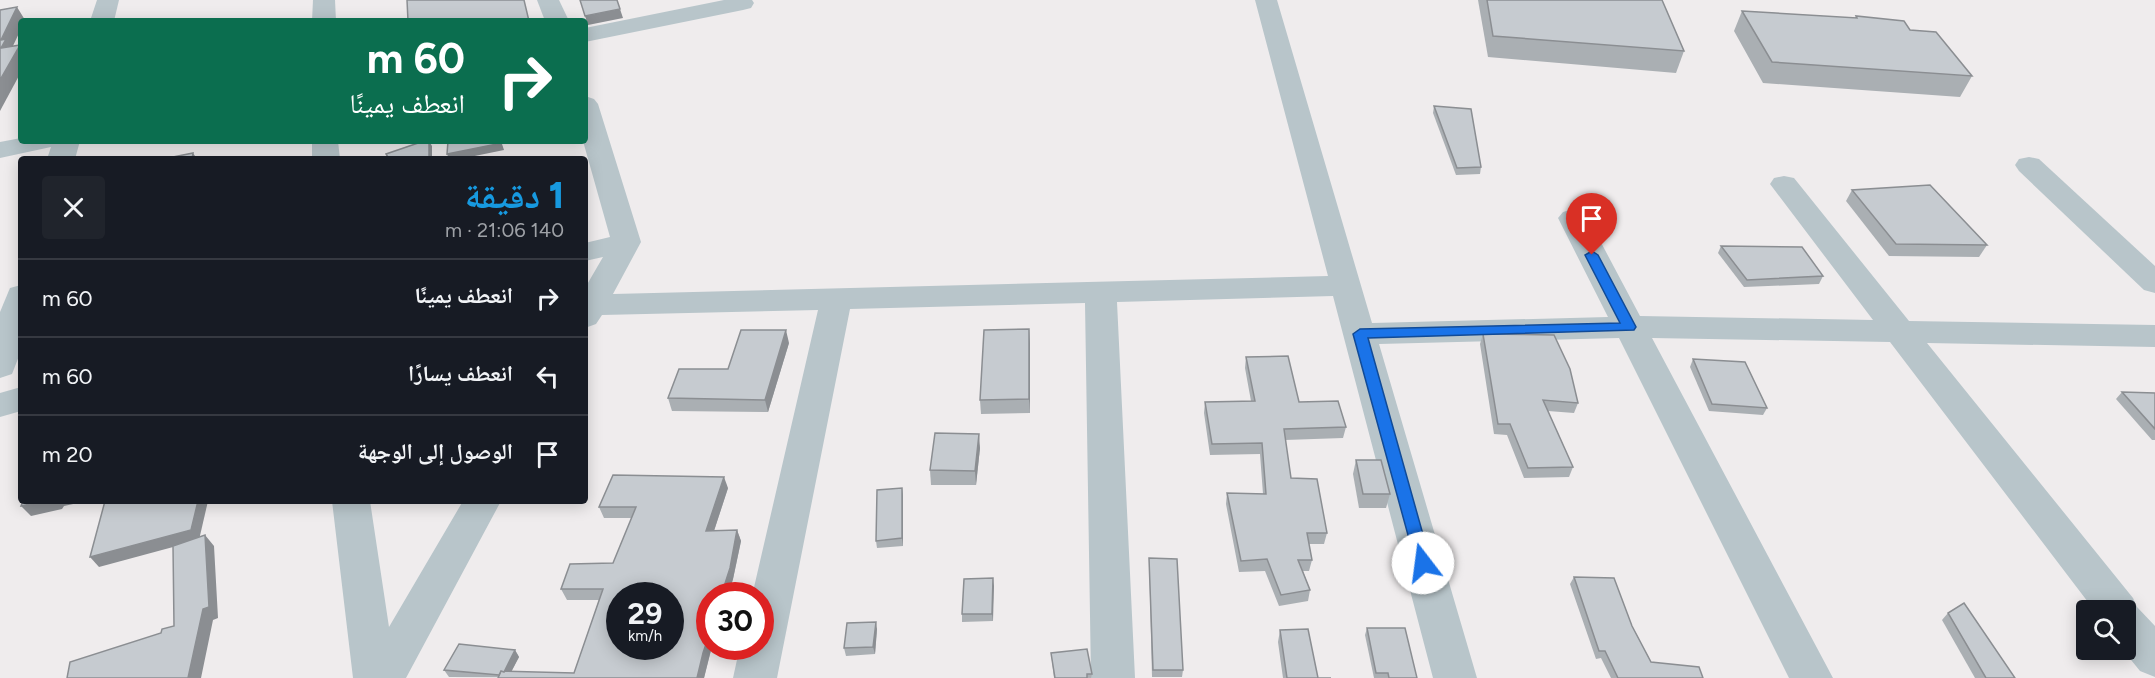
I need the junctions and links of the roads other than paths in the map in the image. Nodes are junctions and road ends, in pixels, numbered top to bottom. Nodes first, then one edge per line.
1 (108, 0) edge
2 (324, 0) edge
3 (548, 0) edge
4 (1266, 0) edge
5 (743, 3) dead end
6 (103, 18) edge
7 (324, 18) edge
8 (556, 18) edge
9 (588, 34) edge
10 (588, 114) edge
11 (29, 144) edge
12 (0, 150) edge
13 (2029, 165) dead end
14 (1784, 184) dead end
15 (1573, 218) dead end
16 (626, 242) junction
17 (588, 251) edge
18 (2155, 283) edge
19 (1346, 286) junction
20 (1101, 292) junction
21 (836, 299) junction
22 (18, 305) edge
23 (588, 311) edge
24 (1629, 327) junction
25 (1899, 332) junction
26 (1360, 334) junction
27 (2155, 336) edge
28 (0, 366) edge
29 (18, 400) edge
30 (0, 405) edge
31 (351, 504) edge
32 (480, 504) edge
33 (2110, 600) edge
34 (2136, 634) edge
35 (2155, 658) edge
36 (375, 678) edge
37 (383, 678) edge
38 (755, 678) edge
39 (1113, 678) edge
40 (1455, 678) edge
41 (1811, 678) edge

1 - 6 street
2 - 7 street
3 - 8 street
4 - 19 street
5 - 9 street
10 - 16 street
11 - 12 street
13 - 18 street
14 - 25 street
15 - 24 street
16 - 17 street
16 - 23 street
19 - 20 street
19 - 26 street
20 - 21 street
20 - 39 street
21 - 23 street
21 - 38 street
22 - 28 street
24 - 25 street
24 - 26 street
24 - 41 street
25 - 27 street
25 - 33 street
26 - 40 street
29 - 30 street
31 - 36 street
32 - 37 street
34 - 35 street

